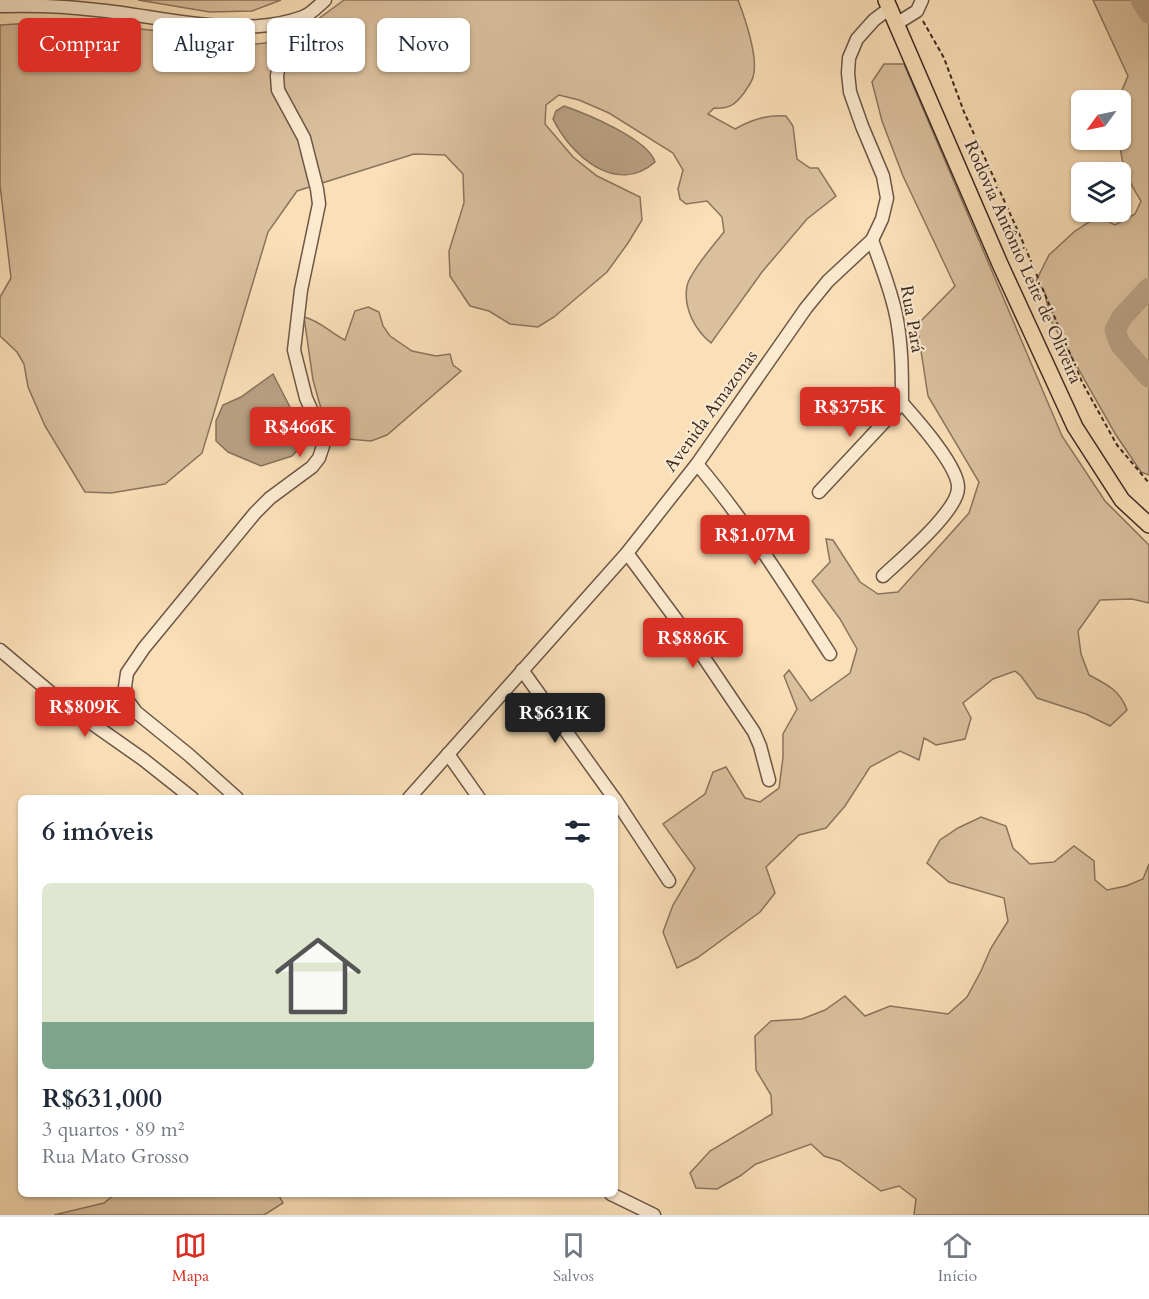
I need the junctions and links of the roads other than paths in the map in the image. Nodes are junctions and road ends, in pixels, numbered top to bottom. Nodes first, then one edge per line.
1 (325, 0) edge
2 (888, 4) edge
3 (0, 6) edge
4 (920, 6) edge
5 (305, 16) junction
6 (896, 24) junction
7 (872, 240) junction
8 (902, 403) junction
9 (697, 464) junction
10 (819, 492) dead end
11 (1149, 525) edge
12 (627, 553) junction
13 (883, 576) dead end
14 (0, 650) edge
15 (830, 654) dead end
16 (522, 670) junction
17 (448, 754) junction
18 (769, 780) dead end
19 (188, 795) edge
20 (234, 795) edge
21 (412, 795) edge
22 (477, 795) edge
23 (612, 795) edge
24 (618, 804) edge
25 (669, 881) dead end
26 (617, 1197) edge
27 (654, 1215) edge

1 - 5 street
2 - 6 main road, Rodovia Antônio Leite de Oliveira
2 - 7 street, Avenida Amazonas
3 - 5 street
4 - 6 street
5 - 20 street
6 - 11 main road, Rodovia Antônio Leite de Oliveira
7 - 8 street, Rua Pará
7 - 9 street, Avenida Amazonas
8 - 10 street
8 - 13 street
9 - 12 street, Avenida Amazonas
9 - 15 street
12 - 16 street, Avenida Amazonas
12 - 18 street
14 - 19 street
16 - 17 street, Avenida Amazonas
16 - 23 street
17 - 21 street, Avenida Amazonas
17 - 22 street
24 - 25 street
26 - 27 street

